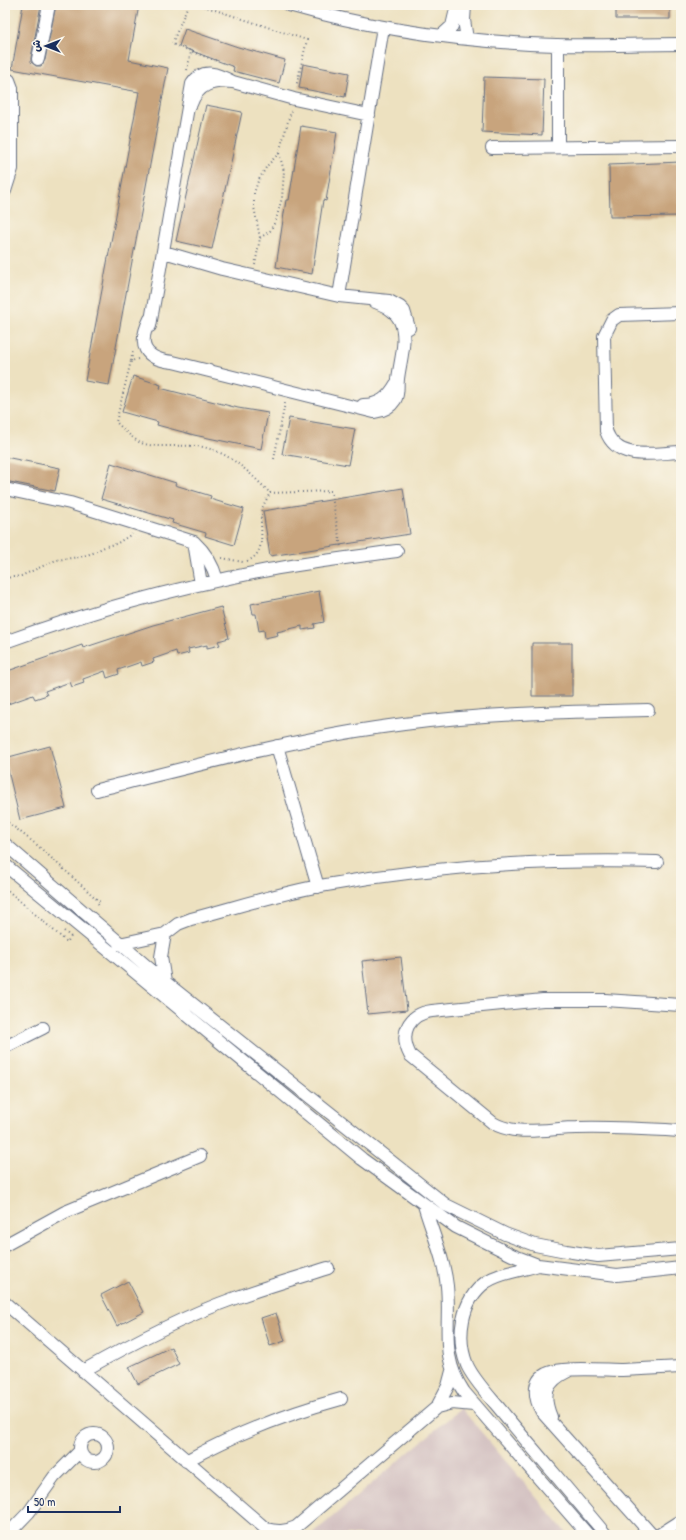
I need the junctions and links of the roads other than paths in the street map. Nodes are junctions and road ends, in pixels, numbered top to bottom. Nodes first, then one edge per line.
1 (49, 5) edge
2 (289, 5) edge
3 (457, 5) edge
4 (465, 5) edge
5 (383, 27) junction
6 (441, 36) junction
7 (467, 39) junction
8 (681, 44) edge
9 (558, 45) junction
10 (38, 59) dead end
11 (5, 78) edge
12 (369, 115) junction
13 (681, 146) edge
14 (558, 147) junction
15 (492, 148) dead end
16 (5, 191) edge
17 (164, 252) junction
18 (339, 296) junction
19 (681, 313) edge
20 (681, 452) edge
21 (5, 489) edge
22 (194, 542) junction
23 (397, 551) dead end
24 (217, 580) junction
25 (200, 584) junction
26 (5, 642) edge
27 (648, 710) dead end
28 (277, 746) junction
29 (97, 790) dead end
30 (5, 844) edge
31 (657, 862) dead end
32 (5, 865) edge
33 (318, 886) junction
34 (165, 934) junction
35 (119, 944) junction
36 (165, 982) junction
37 (681, 1005) edge
38 (43, 1028) dead end
39 (5, 1047) edge
40 (681, 1131) edge
41 (200, 1156) dead end
42 (424, 1205) junction
43 (5, 1245) edge
44 (681, 1249) edge
45 (538, 1265) junction
46 (328, 1268) dead end
47 (681, 1268) edge
48 (5, 1303) edge
49 (681, 1366) edge
50 (83, 1371) junction
51 (452, 1371) junction
52 (341, 1399) dead end
53 (474, 1404) junction
54 (437, 1407) junction
55 (80, 1451) dead end
56 (186, 1461) junction
57 (681, 1521) edge
58 (7, 1535) edge
59 (588, 1535) edge
60 (606, 1535) edge
61 (652, 1535) edge
62 (659, 1535) edge

1 - 10 street
2 - 5 street
3 - 6 street
4 - 7 street
5 - 6 street
5 - 12 street
6 - 7 street
7 - 9 street
8 - 9 street
9 - 14 street
11 - 16 street
12 - 17 street
12 - 18 street
13 - 14 street
14 - 15 street
17 - 18 street
17 - 18 street
19 - 20 street
21 - 22 street
22 - 24 street
22 - 25 street
23 - 24 street
24 - 25 street
25 - 26 street
27 - 28 street
28 - 29 street
28 - 33 street
30 - 35 street
31 - 33 street
32 - 42 street
33 - 34 street
34 - 35 street
34 - 36 street
35 - 36 street
36 - 44 street
37 - 40 street
38 - 39 street
41 - 43 street
42 - 45 street
42 - 51 street
45 - 47 street
45 - 60 street
46 - 50 street
48 - 50 street
49 - 61 street
50 - 56 street
51 - 53 street
51 - 54 street
52 - 56 street
53 - 54 street
53 - 59 street
54 - 56 street
55 - 58 street
57 - 62 street

